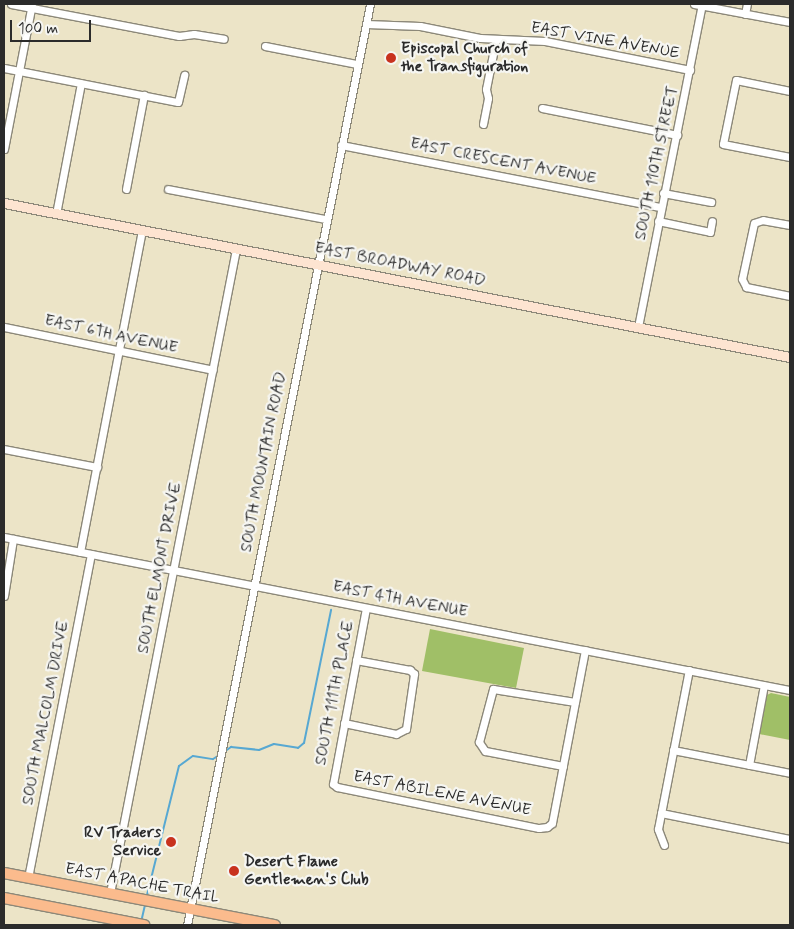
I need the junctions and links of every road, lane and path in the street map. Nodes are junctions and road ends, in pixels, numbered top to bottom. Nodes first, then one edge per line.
1 (11, 4) edge
2 (370, 4) edge
3 (694, 4) edge
4 (747, 4) edge
5 (702, 5) junction
6 (32, 6) edge
7 (745, 14) junction
8 (790, 22) edge
9 (366, 24) junction
10 (496, 38) junction
11 (224, 40) dead end
12 (265, 46) dead end
13 (357, 64) junction
14 (4, 68) edge
15 (690, 70) junction
16 (19, 71) junction
17 (184, 76) dead end
18 (81, 83) junction
19 (790, 91) edge
20 (144, 95) junction
21 (542, 108) dead end
22 (483, 124) dead end
23 (5, 134) edge
24 (677, 135) junction
25 (340, 145) junction
26 (4, 149) edge
27 (790, 157) edge
28 (126, 189) dead end
29 (168, 189) dead end
30 (663, 193) junction
31 (711, 202) dead end
32 (4, 203) edge
33 (661, 206) junction
34 (56, 214) junction
35 (326, 219) junction
36 (658, 221) junction
37 (712, 221) dead end
38 (790, 225) edge
39 (142, 230) junction
40 (236, 249) junction
41 (317, 264) junction
42 (790, 296) edge
43 (4, 327) edge
44 (638, 327) junction
45 (120, 350) junction
46 (790, 357) edge
47 (213, 370) junction
48 (4, 449) edge
49 (97, 467) junction
50 (4, 537) edge
51 (13, 539) junction
52 (80, 552) junction
53 (91, 554) junction
54 (173, 570) junction
55 (253, 586) junction
56 (4, 596) edge
57 (366, 608) junction
58 (585, 650) junction
59 (356, 660) junction
60 (689, 670) junction
61 (764, 685) junction
62 (790, 690) edge
63 (575, 702) junction
64 (344, 723) junction
65 (673, 750) junction
66 (749, 765) junction
67 (563, 766) junction
68 (790, 773) edge
69 (333, 784) joint
70 (661, 813) junction
71 (790, 839) edge
72 (664, 845) dead end
73 (4, 873) edge
74 (28, 878) junction
75 (110, 893) junction
76 (4, 898) edge
77 (190, 909) junction
78 (144, 925) edge
79 (187, 925) edge
80 (275, 925) edge

1 - 6 street
2 - 9 street, SOUTH MOUNTAIN ROAD
3 - 5 street
4 - 7 street
5 - 7 street
5 - 15 street, SOUTH 110TH STREET
6 - 11 street
6 - 16 street
7 - 8 street
9 - 10 street, EAST VINE AVENUE
9 - 13 street, SOUTH MOUNTAIN ROAD
10 - 15 street, EAST VINE AVENUE
10 - 22 street
12 - 13 street
13 - 25 street, SOUTH MOUNTAIN ROAD
14 - 16 street
15 - 24 street, SOUTH 110TH STREET
16 - 18 street
16 - 23 street
17 - 20 street
18 - 20 street
18 - 34 street
19 - 27 street
20 - 28 street
21 - 24 street
23 - 26 street
24 - 30 street, SOUTH 110TH STREET
25 - 33 street, EAST CRESCENT AVENUE
25 - 35 street, SOUTH MOUNTAIN ROAD
29 - 35 street
30 - 31 street
30 - 33 street, SOUTH 110TH STREET
32 - 34 main road, EAST BROADWAY ROAD
33 - 36 street, SOUTH 110TH STREET
34 - 39 main road, EAST BROADWAY ROAD
35 - 41 street, SOUTH MOUNTAIN ROAD
36 - 37 street
36 - 44 street, SOUTH 110TH STREET
38 - 42 street
39 - 40 main road, EAST BROADWAY ROAD
39 - 45 street
40 - 41 main road, EAST BROADWAY ROAD
40 - 47 street, SOUTH ELMONT DRIVE
41 - 44 main road, EAST BROADWAY ROAD
41 - 55 street, SOUTH MOUNTAIN ROAD
43 - 45 street, EAST 6TH AVENUE
44 - 46 main road, EAST BROADWAY ROAD
45 - 47 street, EAST 6TH AVENUE
45 - 49 street
47 - 54 street, SOUTH ELMONT DRIVE
48 - 49 street
49 - 52 street
50 - 51 street, EAST 4TH AVENUE
51 - 52 street, EAST 4TH AVENUE
51 - 56 street
52 - 53 street, EAST 4TH AVENUE
53 - 54 street, EAST 4TH AVENUE
53 - 74 street, SOUTH MALCOLM DRIVE
54 - 55 street, EAST 4TH AVENUE
54 - 75 street, SOUTH ELMONT DRIVE
55 - 57 street, EAST 4TH AVENUE
55 - 77 street, SOUTH MOUNTAIN ROAD
57 - 58 street, EAST 4TH AVENUE
57 - 59 street, SOUTH 111TH PLACE
58 - 60 street, EAST 4TH AVENUE
58 - 63 street
59 - 64 street, SOUTH 111TH PLACE
59 - 64 street
60 - 61 street, EAST 4TH AVENUE
60 - 65 street
61 - 62 street, EAST 4TH AVENUE
61 - 66 street
63 - 67 street
63 - 67 street
64 - 69 street, SOUTH 111TH PLACE
65 - 66 street
65 - 70 street
66 - 68 street
67 - 69 street, EAST ABILENE AVENUE
70 - 71 street
70 - 72 street
73 - 74 main road, EAST APACHE TRAIL
74 - 75 main road, EAST APACHE TRAIL
75 - 77 main road, EAST APACHE TRAIL
76 - 78 main road
77 - 79 street, SOUTH MOUNTAIN ROAD
77 - 80 main road, EAST APACHE TRAIL

